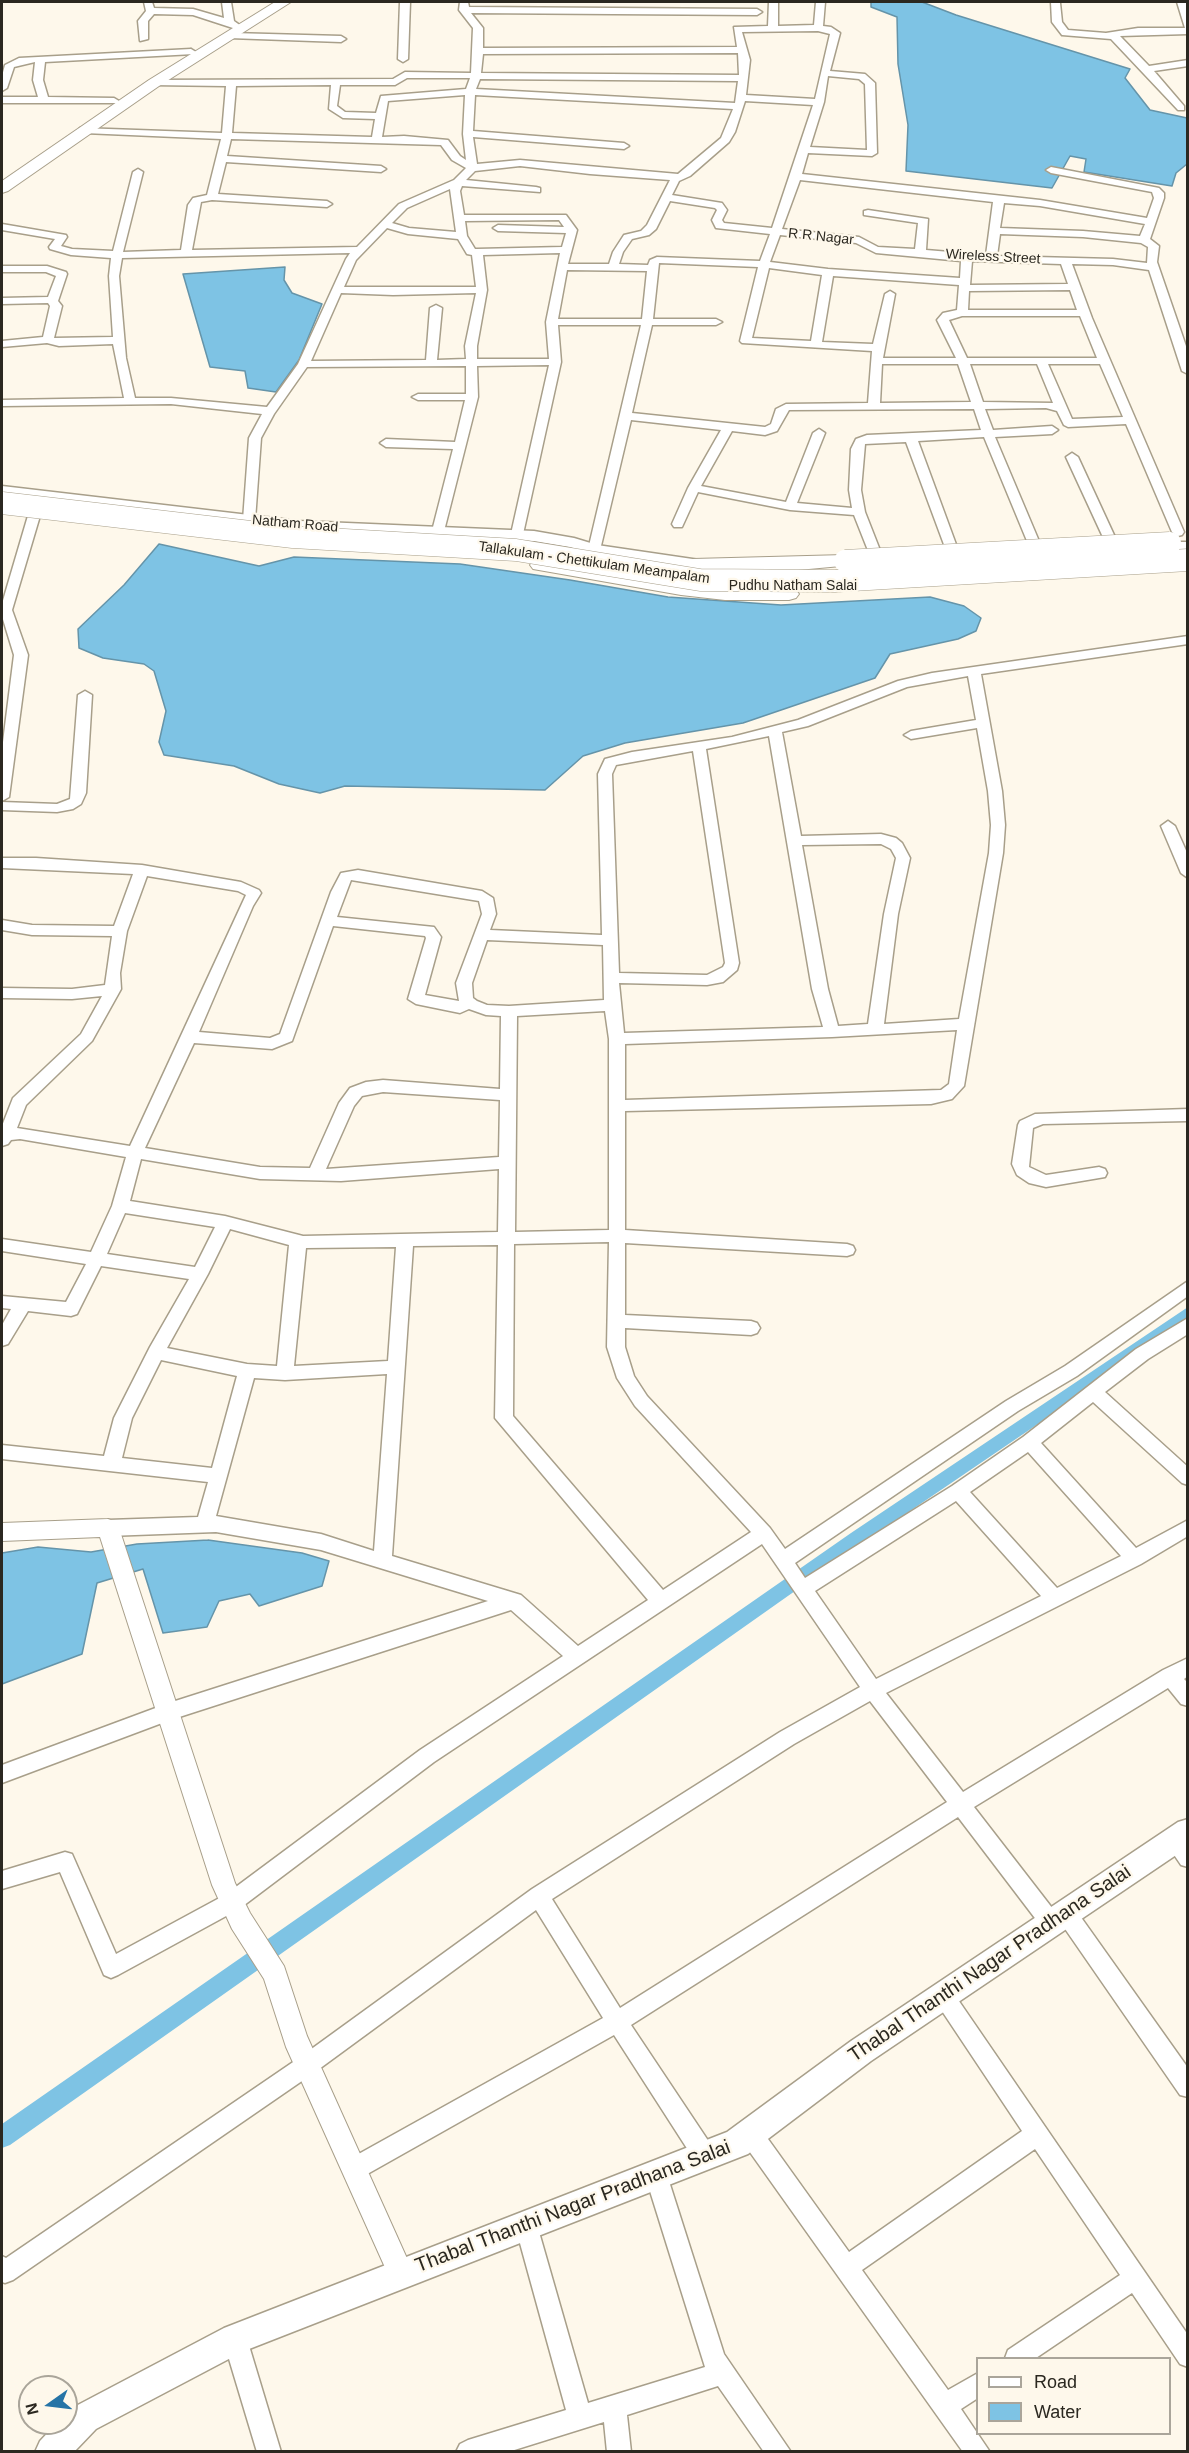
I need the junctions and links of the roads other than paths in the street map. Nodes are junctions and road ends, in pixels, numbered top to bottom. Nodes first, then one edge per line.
1 (227, 2) edge
2 (269, 2) edge
3 (284, 2) edge
4 (405, 2) edge
5 (773, 2) edge
6 (821, 2) edge
7 (1182, 2) edge
8 (1055, 3) dead end
9 (150, 6) edge
10 (464, 6) edge
11 (591, 6) edge
12 (757, 12) dead end
13 (1188, 26) edge
14 (773, 27) junction
15 (236, 28) junction
16 (818, 28) junction
17 (1188, 31) edge
18 (1108, 35) junction
19 (143, 39) dead end
20 (341, 39) dead end
21 (742, 50) junction
22 (478, 51) junction
23 (191, 52) junction
24 (40, 59) junction
25 (403, 59) dead end
26 (1188, 63) edge
27 (1147, 69) junction
28 (824, 73) junction
29 (476, 75) junction
30 (743, 78) junction
31 (336, 82) junction
32 (154, 83) junction
33 (231, 83) junction
34 (2, 88) edge
35 (470, 92) junction
36 (2, 100) edge
37 (44, 100) junction
38 (114, 101) junction
39 (740, 102) junction
40 (819, 102) junction
41 (1180, 108) dead end
42 (381, 116) junction
43 (84, 129) junction
44 (468, 134) junction
45 (226, 136) junction
46 (376, 140) junction
47 (624, 146) dead end
48 (804, 150) junction
49 (531, 151) junction
50 (221, 159) junction
51 (472, 168) junction
52 (381, 169) dead end
53 (1051, 170) dead end
54 (138, 172) dead end
55 (2, 176) edge
56 (796, 176) junction
57 (676, 177) junction
58 (458, 182) junction
59 (2, 188) edge
60 (536, 190) dead end
61 (212, 196) junction
62 (666, 197) junction
63 (999, 199) junction
64 (327, 204) dead end
65 (928, 207) junction
66 (868, 213) dead end
67 (459, 218) junction
68 (1151, 222) junction
69 (384, 224) junction
70 (2, 227) edge
71 (498, 228) dead end
72 (572, 230) junction
73 (994, 231) junction
74 (777, 232) junction
75 (462, 236) junction
76 (1144, 240) junction
77 (359, 250) junction
78 (565, 250) junction
79 (477, 252) junction
80 (920, 252) junction
81 (186, 253) junction
82 (117, 255) junction
83 (967, 258) junction
84 (991, 258) junction
85 (1065, 261) junction
86 (764, 264) junction
87 (562, 267) junction
88 (613, 267) junction
89 (1154, 267) junction
90 (653, 268) junction
91 (2, 269) edge
92 (828, 272) junction
93 (965, 285) junction
94 (1075, 287) junction
95 (337, 290) junction
96 (482, 290) junction
97 (890, 294) dead end
98 (2, 301) edge
99 (52, 301) junction
100 (436, 308) dead end
101 (962, 313) junction
102 (1084, 313) junction
103 (552, 322) junction
104 (716, 322) dead end
105 (647, 323) junction
106 (46, 340) junction
107 (119, 340) junction
108 (2, 344) edge
109 (816, 345) junction
110 (878, 348) junction
111 (962, 359) junction
112 (1041, 360) junction
113 (877, 361) junction
114 (1105, 361) junction
115 (555, 362) junction
116 (431, 363) junction
117 (471, 363) junction
118 (304, 364) junction
119 (1188, 371) edge
120 (418, 397) dead end
121 (472, 397) junction
122 (130, 400) junction
123 (2, 403) edge
124 (978, 406) junction
125 (874, 407) junction
126 (1059, 407) junction
127 (269, 411) junction
128 (626, 416) junction
129 (1129, 420) junction
130 (728, 427) junction
131 (1052, 430) dead end
132 (988, 433) junction
133 (819, 434) dead end
134 (911, 438) junction
135 (386, 443) dead end
136 (459, 446) junction
137 (1072, 457) dead end
138 (694, 488) junction
139 (2, 492) edge
140 (2, 504) edge
141 (790, 506) junction
142 (36, 509) junction
143 (859, 512) junction
144 (678, 524) dead end
145 (249, 527) junction
146 (517, 534) junction
147 (293, 539) joint
148 (441, 540) junction
149 (1186, 544) edge
150 (591, 548) junction
151 (1114, 548) junction
152 (1038, 553) junction
153 (955, 558) junction
154 (879, 563) junction
155 (693, 565) junction
156 (1188, 565) edge
157 (1004, 571) junction
158 (4, 610) edge
159 (1188, 640) edge
160 (974, 670) junction
161 (86, 695) dead end
162 (984, 723) junction
163 (775, 730) junction
164 (911, 735) dead end
165 (699, 746) junction
166 (2, 797) edge
167 (2, 806) edge
168 (1168, 826) dead end
169 (794, 841) junction
170 (2, 863) edge
171 (142, 870) junction
172 (1188, 873) edge
173 (328, 921) junction
174 (2, 925) edge
175 (120, 931) junction
176 (482, 935) junction
177 (610, 940) junction
178 (611, 978) junction
179 (113, 989) junction
180 (2, 993) edge
181 (469, 1002) junction
182 (612, 1005) junction
183 (509, 1011) junction
184 (966, 1024) junction
185 (875, 1029) junction
186 (832, 1032) junction
187 (189, 1037) junction
188 (617, 1039) junction
189 (508, 1095) junction
190 (617, 1106) junction
191 (1188, 1115) edge
192 (4, 1138) edge
193 (135, 1153) junction
194 (508, 1162) junction
195 (1099, 1173) dead end
196 (316, 1174) junction
197 (120, 1206) junction
198 (225, 1222) junction
199 (617, 1236) junction
200 (508, 1238) junction
201 (405, 1240) junction
202 (298, 1241) junction
203 (2, 1245) edge
204 (848, 1250) dead end
205 (96, 1260) junction
206 (200, 1274) junction
207 (1188, 1287) edge
208 (2, 1302) edge
209 (23, 1304) junction
210 (616, 1321) junction
211 (1188, 1324) edge
212 (751, 1328) dead end
213 (2, 1339) edge
214 (156, 1352) junction
215 (396, 1367) junction
216 (247, 1371) junction
217 (285, 1373) junction
218 (1093, 1392) junction
219 (1029, 1442) junction
220 (2, 1452) edge
221 (111, 1464) junction
222 (218, 1476) junction
223 (1188, 1478) edge
224 (958, 1491) junction
225 (205, 1525) junction
226 (1188, 1527) edge
227 (2, 1532) edge
228 (764, 1533) junction
229 (113, 1547) junction
230 (1134, 1558) junction
231 (383, 1559) junction
232 (794, 1577) junction
233 (1053, 1597) junction
234 (514, 1601) junction
235 (661, 1601) junction
236 (577, 1657) junction
237 (1179, 1671) edge
238 (873, 1690) junction
239 (1188, 1698) edge
240 (169, 1712) junction
241 (2, 1774) edge
242 (960, 1804) junction
243 (1183, 1843) edge
244 (2, 1880) edge
245 (539, 1896) junction
246 (236, 1912) junction
247 (1058, 1918) junction
248 (943, 1995) junction
249 (617, 2022) junction
250 (307, 2065) junction
251 (1188, 2087) edge
252 (750, 2133) junction
253 (1037, 2134) junction
254 (705, 2156) junction
255 (354, 2169) junction
256 (657, 2175) junction
257 (526, 2225) junction
258 (2, 2267) edge
259 (846, 2267) junction
260 (401, 2274) junction
261 (1135, 2278) junction
262 (235, 2339) junction
263 (1188, 2356) edge
264 (1017, 2357) edge
265 (723, 2373) junction
266 (976, 2385) edge
267 (945, 2406) junction
268 (614, 2407) junction
269 (580, 2417) junction
270 (51, 2451) edge
271 (269, 2451) edge
272 (468, 2451) edge
273 (619, 2451) edge
274 (779, 2451) edge
275 (978, 2451) edge

1 - 15 street
2 - 15 main road
3 - 15 main road
4 - 25 street
5 - 14 street
6 - 16 street
7 - 13 street
8 - 18 street
9 - 15 street
9 - 19 street
10 - 11 street
10 - 22 street
11 - 12 street
14 - 16 street
14 - 21 street
15 - 20 street
15 - 23 main road
15 - 32 main road
16 - 28 street
17 - 18 street
18 - 27 street
21 - 22 street
21 - 30 street
22 - 29 street
23 - 24 street
23 - 38 main road
24 - 34 street
24 - 37 street
26 - 27 street
27 - 41 street
28 - 40 street
28 - 48 street
29 - 30 street
29 - 31 street
29 - 35 street
30 - 39 street
31 - 33 street
31 - 42 street
32 - 33 street
32 - 43 main road
33 - 45 street
35 - 39 street
35 - 42 street
35 - 44 street
36 - 37 street
37 - 38 street
38 - 55 main road
39 - 40 street
39 - 57 street
40 - 48 street
42 - 46 street
43 - 45 street
43 - 59 main road
44 - 49 street
44 - 51 street
45 - 46 street
45 - 50 street
46 - 51 street
47 - 49 street
48 - 56 street
49 - 51 street
49 - 57 street
50 - 52 street
50 - 61 street
51 - 58 street
53 - 68 street
54 - 82 street
56 - 65 street
56 - 74 street
57 - 62 street
58 - 60 street
58 - 67 street
58 - 69 street
61 - 64 street
61 - 81 street
62 - 74 street, R R Nagar
62 - 88 street
63 - 65 street
63 - 68 street
63 - 73 street
65 - 66 street
65 - 80 street
67 - 72 street
67 - 75 street
68 - 76 street
69 - 75 street
69 - 77 street
70 - 82 street
71 - 72 street
72 - 78 street
73 - 76 street
73 - 84 street
74 - 80 street, R R Nagar
74 - 86 street
75 - 79 street
76 - 89 street
77 - 81 street
77 - 95 street
78 - 79 street
78 - 87 street
79 - 96 street
80 - 83 street, Wireless Street
81 - 82 street
82 - 107 street
83 - 84 street, Wireless Street
83 - 93 street
84 - 85 street, Wireless Street
85 - 89 street, Wireless Street
85 - 94 street
86 - 90 street
86 - 92 street
86 - 109 street
87 - 88 street
87 - 103 street
88 - 90 street
89 - 119 street
90 - 105 street
91 - 99 street
92 - 93 street
92 - 109 street
93 - 94 street
93 - 101 street
94 - 102 street
95 - 96 street
95 - 118 street
96 - 117 street
97 - 110 street
98 - 99 street
99 - 106 street
100 - 116 street
101 - 102 street
101 - 111 street
102 - 114 street
103 - 105 street
103 - 115 street
104 - 105 street
105 - 128 street
106 - 107 street
106 - 108 street
107 - 122 street
109 - 110 street
110 - 113 street
111 - 112 street
111 - 113 street
111 - 124 street
112 - 114 street
112 - 126 street
113 - 125 street
114 - 129 street
115 - 117 street
115 - 146 street
116 - 117 street
116 - 118 street
117 - 121 street
118 - 127 street
120 - 121 street
121 - 136 street
122 - 123 street
122 - 127 street
124 - 125 street
124 - 126 street
124 - 132 street
125 - 130 street
126 - 129 street
127 - 145 street
128 - 130 street
128 - 150 street
129 - 149 street
130 - 138 street
131 - 132 street
132 - 134 street
132 - 152 street
133 - 141 street
134 - 143 street
134 - 153 street
135 - 136 street
136 - 148 street
137 - 151 street
138 - 141 street
138 - 144 street
139 - 145 main road, Natham Road
139 - 149 highway, Tallakulam - Chettikulam Meampalam
140 - 142 main road, Natham Road
140 - 157 highway, Tallakulam - Chettikulam Meampalam, bridge
141 - 143 street
142 - 145 main road, Natham Road
142 - 158 street
143 - 154 street
145 - 147 main road, Natham Road
145 - 148 main road, Natham Road
146 - 148 main road, Natham Road
146 - 150 main road, Natham Road
147 - 148 main road, Pudhu Natham Salai
148 - 156 main road, Pudhu Natham Salai
148 - 157 highway, bridge
149 - 151 main road, Pudhu Natham Salai
149 - 155 highway, bridge
149 - 157 highway, Tallakulam - Chettikulam Meampalam, bridge
150 - 155 main road, Pudhu Natham Salai
151 - 152 main road, Pudhu Natham Salai
152 - 153 main road, Pudhu Natham Salai
153 - 154 main road, Pudhu Natham Salai
154 - 155 main road, Pudhu Natham Salai
158 - 166 street
159 - 160 street
160 - 162 street
160 - 163 street
161 - 167 street
162 - 164 street
162 - 184 street
163 - 165 street
163 - 169 street
165 - 177 street
165 - 178 street
168 - 172 street
169 - 185 street
169 - 186 street
170 - 171 street
171 - 175 street
171 - 187 street
173 - 176 street
173 - 181 street
173 - 187 street
174 - 175 street
175 - 179 street
176 - 177 street
176 - 181 street
177 - 178 street
178 - 182 street
179 - 180 street
179 - 192 street
181 - 183 street
182 - 183 street
182 - 188 street
183 - 189 street
184 - 185 street
184 - 190 street
185 - 186 street
186 - 188 street
187 - 193 street
188 - 190 street
189 - 194 street
189 - 196 street
190 - 199 street
191 - 195 street
192 - 193 street
193 - 196 street
193 - 197 street
194 - 196 street
194 - 200 street
197 - 198 street
197 - 205 street
198 - 202 street
198 - 206 street
199 - 200 street
199 - 204 street
199 - 210 street
200 - 201 street
200 - 235 street
201 - 202 street
201 - 215 street
202 - 217 street
203 - 205 street
205 - 206 street
205 - 209 street
206 - 214 street
207 - 232 street
208 - 209 street
209 - 213 street
210 - 212 street
210 - 228 street
211 - 218 street
214 - 216 street
214 - 221 street
215 - 217 street
215 - 231 street
216 - 217 street
216 - 222 street
218 - 219 street
218 - 223 street
219 - 224 street
219 - 230 street
220 - 221 street
221 - 222 street
222 - 225 street
224 - 232 street
224 - 233 street
225 - 229 street
225 - 231 street
226 - 230 street
227 - 229 street
228 - 232 street
228 - 235 street
229 - 240 street
230 - 233 street
231 - 234 street
232 - 238 street
233 - 238 street
234 - 236 street
234 - 240 street
235 - 236 street
236 - 246 street
237 - 239 street
237 - 242 street
238 - 242 street
238 - 245 street
240 - 241 street
240 - 246 street
242 - 247 street
242 - 249 street
243 - 247 main road, Thabal Thanthi Nagar Pradhana Salai
244 - 246 street
245 - 249 street
245 - 250 street
246 - 250 street
247 - 248 main road, Thabal Thanthi Nagar Pradhana Salai
247 - 251 street
248 - 252 main road, Thabal Thanthi Nagar Pradhana Salai
248 - 253 street
249 - 254 street
249 - 255 street
250 - 255 street
250 - 258 street
252 - 254 main road, Thabal Thanthi Nagar Pradhana Salai
252 - 259 street
253 - 259 street
253 - 261 street
254 - 256 main road, Thabal Thanthi Nagar Pradhana Salai
255 - 260 street
256 - 257 main road, Thabal Thanthi Nagar Pradhana Salai
256 - 265 street
257 - 260 main road, Thabal Thanthi Nagar Pradhana Salai
257 - 269 street
259 - 267 street
260 - 262 main road, Thabal Thanthi Nagar Pradhana Salai
261 - 263 street
261 - 264 street
262 - 270 main road, Thabal Thanthi Nagar Pradhana Salai
262 - 271 street
265 - 268 street
265 - 274 street
266 - 267 street
267 - 275 street
268 - 269 street
268 - 273 street
269 - 272 street

